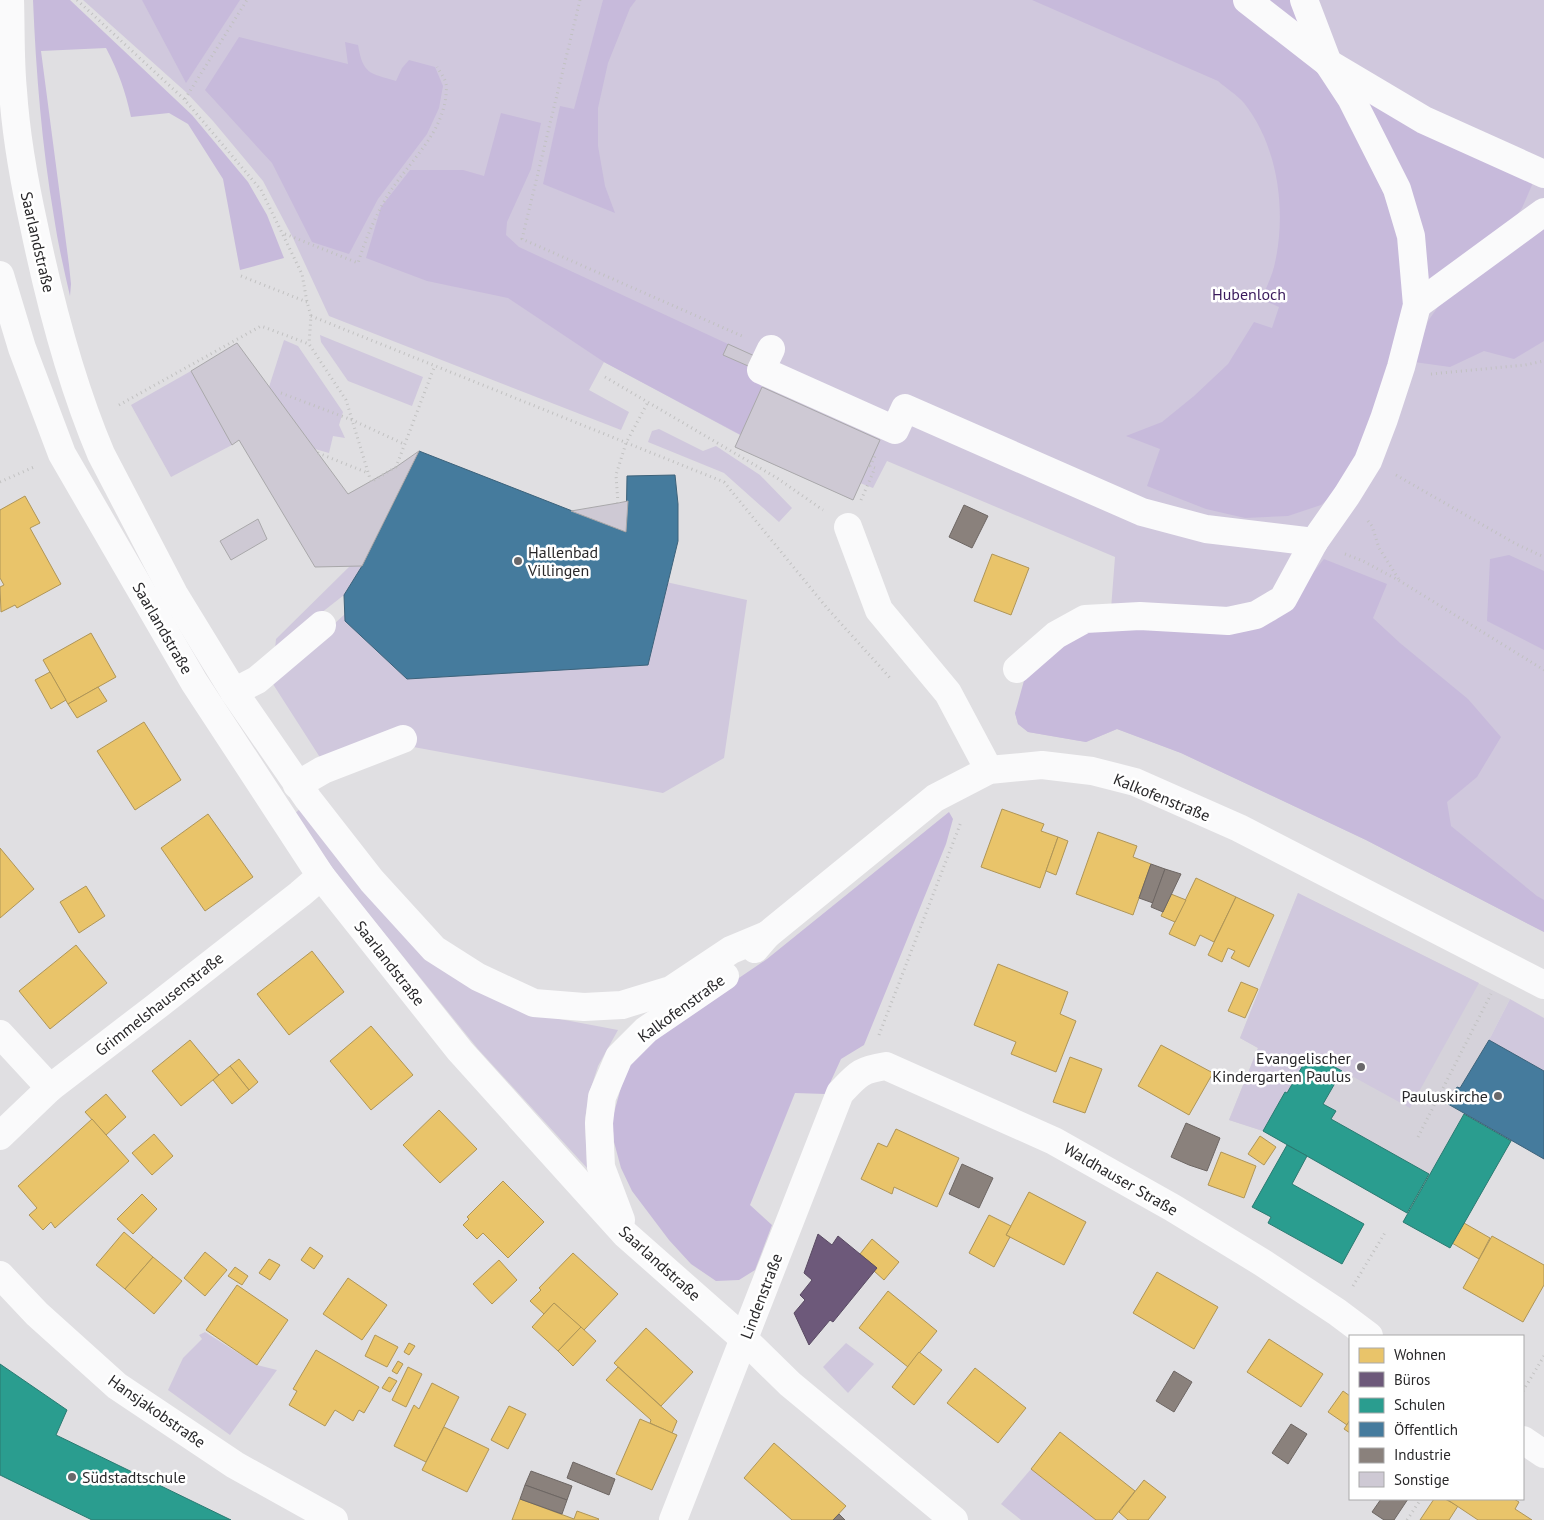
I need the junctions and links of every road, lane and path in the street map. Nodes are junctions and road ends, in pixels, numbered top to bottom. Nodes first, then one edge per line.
1 (10, 0) edge
2 (77, 0) edge
3 (247, 0) edge
4 (580, 0) edge
5 (1247, 0) edge
6 (1304, 0) edge
7 (1328, 63) junction
8 (437, 67) dead end
9 (184, 99) junction
10 (1544, 174) edge
11 (1544, 212) edge
12 (284, 234) junction
13 (0, 275) edge
14 (242, 276) dead end
15 (307, 302) junction
16 (1417, 305) junction
17 (311, 316) junction
18 (309, 344) junction
19 (771, 349) joint
20 (1544, 361) edge
21 (435, 365) junction
22 (1401, 367) junction
23 (605, 377) dead end
24 (281, 393) dead end
25 (648, 402) junction
26 (119, 405) dead end
27 (352, 420) junction
28 (626, 442) junction
29 (404, 444) junction
30 (318, 453) dead end
31 (1368, 460) junction
32 (40, 464) dead end
33 (369, 474) junction
34 (0, 482) edge
35 (1346, 495) junction
36 (618, 503) dead end
37 (848, 528) joint
38 (1314, 542) junction
39 (1544, 557) edge
40 (1400, 581) junction
41 (322, 625) dead end
42 (1017, 669) dead end
43 (1544, 670) edge
44 (894, 681) dead end
45 (234, 692) junction
46 (403, 739) dead end
47 (989, 770) junction
48 (297, 785) junction
49 (964, 816) dead end
50 (321, 876) junction
51 (767, 935) junction
52 (1506, 964) junction
53 (1544, 985) edge
54 (534, 1003) joint
55 (0, 1034) edge
56 (878, 1036) dead end
57 (855, 1076) joint
58 (50, 1088) junction
59 (0, 1136) edge
60 (1418, 1137) dead end
61 (1386, 1231) dead end
62 (626, 1234) junction
63 (0, 1275) edge
64 (1336, 1312) junction
65 (1368, 1335) edge
66 (744, 1339) junction
67 (1544, 1356) edge
68 (1524, 1390) edge
69 (1524, 1441) edge
70 (1544, 1454) edge
71 (1420, 1500) edge
72 (334, 1520) edge
73 (673, 1520) edge
74 (954, 1520) edge
75 (1407, 1520) edge

1 - 45 street, Saarlandstraße
2 - 9 path
3 - 9 path
4 - 19 path
5 - 7 street
6 - 7 street
7 - 10 street
7 - 16 street
8 - 12 path
9 - 12 path
11 - 16 street
12 - 15 path
13 - 50 street, Saarlandstraße
14 - 15 path
15 - 17 path
16 - 22 street
17 - 18 path
17 - 21 path
18 - 26 path
18 - 27 path
19 - 38 street
20 - 22 path
21 - 28 path
21 - 29 path
22 - 31 street
23 - 25 path
24 - 27 path
25 - 28 path
25 - 37 path
27 - 29 path
27 - 33 path
28 - 36 path
28 - 44 path
29 - 33 path
30 - 33 path
31 - 35 street
31 - 39 path
32 - 34 path
35 - 38 street
35 - 40 path
37 - 47 street
38 - 40 path
38 - 42 street
40 - 43 path
41 - 45 street
45 - 48 street, Saarlandstraße
46 - 48 street
47 - 51 street, Kalkofenstraße
47 - 52 street, Kalkofenstraße
48 - 54 street, Saarlandstraße
49 - 56 path
50 - 58 street, Grimmelshausenstraße
50 - 62 street, Saarlandstraße
51 - 54 street, Kalkofenstraße
51 - 62 street, Kalkofenstraße
52 - 53 street, Kalkofenstraße
52 - 60 path
55 - 58 street
57 - 64 street, Waldhauser Straße
57 - 66 street, Lindenstraße
58 - 59 street, Grimmelshausenstraße
61 - 64 path
62 - 66 street, Saarlandstraße
63 - 72 street, Hansjakobstraße
64 - 65 street, Waldhauser Straße
66 - 73 street, Lindenstraße
66 - 74 street, Saarlandstraße
67 - 68 path
69 - 70 street
71 - 75 path

